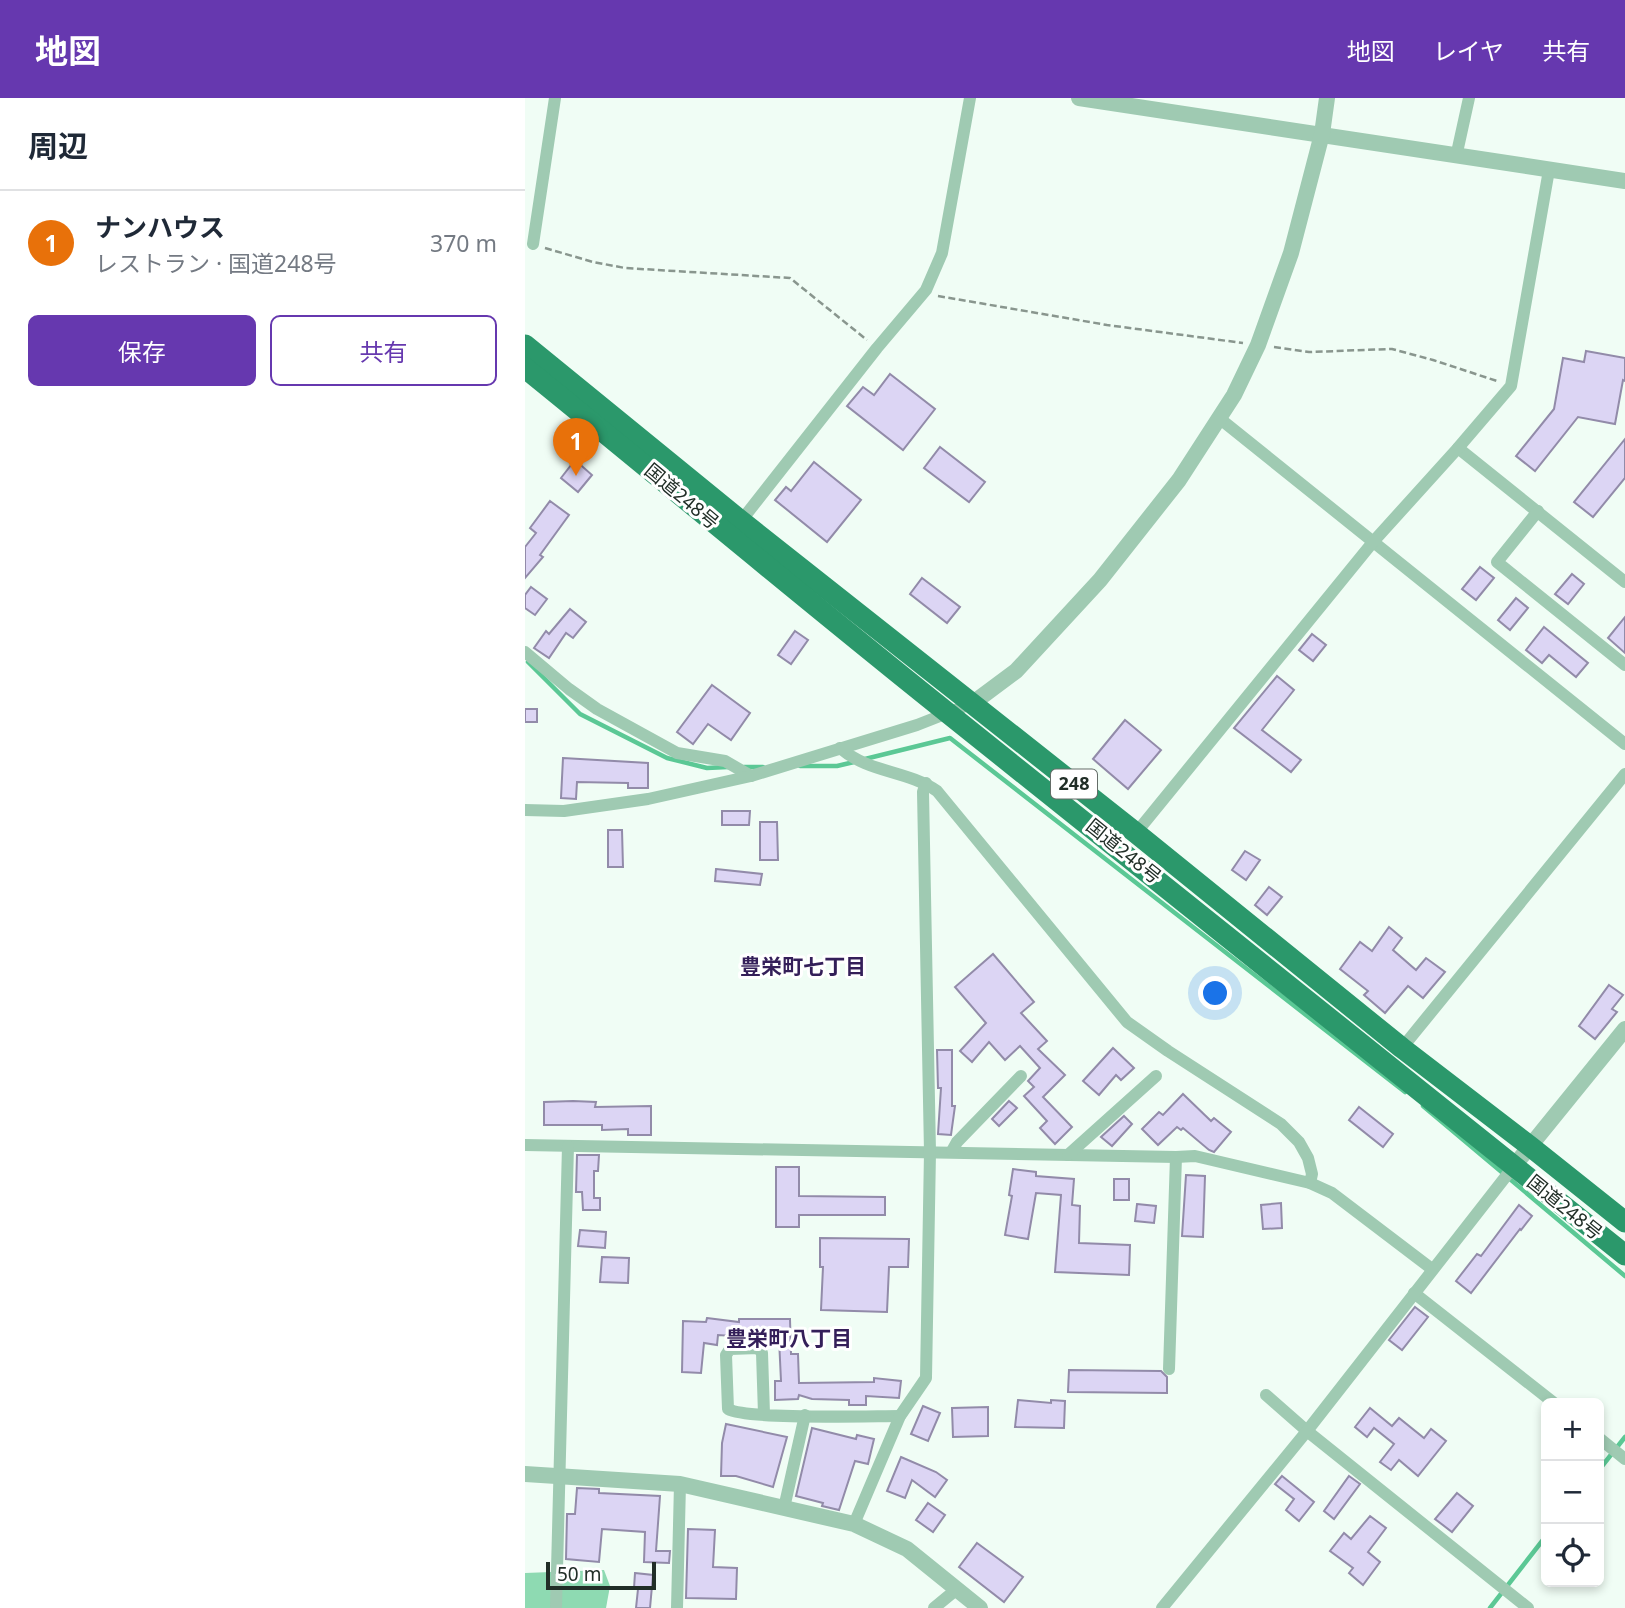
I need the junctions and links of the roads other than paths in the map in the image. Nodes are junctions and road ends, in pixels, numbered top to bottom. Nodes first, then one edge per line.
1 (555, 98) edge
2 (969, 98) edge
3 (1079, 98) edge
4 (1327, 98) edge
5 (1469, 98) edge
6 (1322, 134) junction
7 (1456, 157) junction
8 (1549, 170) junction
9 (1625, 181) edge
10 (533, 244) road end
11 (525, 345) edge
12 (525, 368) edge
13 (1219, 418) junction
14 (1458, 448) junction
15 (1538, 512) junction
16 (741, 521) junction
17 (1373, 542) junction
18 (1625, 582) edge
19 (525, 652) edge
20 (1625, 666) edge
21 (972, 703) junction
22 (949, 714) junction
23 (1625, 744) edge
24 (840, 748) junction
25 (1625, 774) edge
26 (751, 776) junction
27 (926, 783) junction
28 (525, 810) edge
29 (1136, 834) junction
30 (1625, 1029) edge
31 (1402, 1048) junction
32 (1021, 1076) dead end
33 (1156, 1076) dead end
34 (525, 1145) edge
35 (568, 1146) junction
36 (1531, 1147) junction
37 (930, 1152) junction
38 (952, 1152) junction
39 (1068, 1155) junction
40 (1176, 1157) junction
41 (1514, 1166) junction
42 (1310, 1183) junction
43 (1625, 1222) edge
44 (1625, 1255) edge
45 (1432, 1269) junction
46 (1414, 1293) junction
47 (1169, 1369) dead end
48 (1266, 1395) dead end
49 (1549, 1398) edge
50 (764, 1414) junction
51 (805, 1415) junction
52 (900, 1416) junction
53 (1307, 1431) junction
54 (1604, 1442) edge
55 (1625, 1459) edge
56 (525, 1475) edge
57 (561, 1475) junction
58 (680, 1484) junction
59 (784, 1508) junction
60 (854, 1524) junction
61 (957, 1589) junction
62 (556, 1608) edge
63 (677, 1608) edge
64 (934, 1608) edge
65 (980, 1608) edge
66 (1162, 1608) edge
67 (1528, 1608) edge

1 - 10 street
2 - 16 street
3 - 6 street
4 - 6 street
5 - 7 street
6 - 7 street
6 - 13 street
7 - 8 street
8 - 9 street
8 - 14 street
11 - 16 highway, 国道248号 / 248
12 - 22 highway, 国道248号 / 248
13 - 17 street
13 - 21 street
14 - 15 street
14 - 17 street
15 - 18 street
15 - 20 street
16 - 21 highway, 国道248号 / 248
17 - 23 street
17 - 29 street
19 - 26 street
21 - 22 street
21 - 29 highway, 国道248号 / 248
22 - 24 street
22 - 41 highway, 国道248号 / 248
24 - 26 street
24 - 27 street
25 - 31 street
26 - 28 street
27 - 37 street
27 - 42 street
29 - 31 highway, 国道248号 / 248
30 - 36 street
31 - 36 highway, 国道248号 / 248
32 - 38 street
33 - 39 street
34 - 35 street
35 - 37 street
35 - 57 street
36 - 41 street
36 - 43 highway, 国道248号 / 248
37 - 38 street
37 - 52 street
38 - 39 street
39 - 40 street
40 - 42 street
40 - 47 street
41 - 44 highway, 国道248号 / 248
41 - 45 street
42 - 45 street
45 - 46 street
46 - 49 street
46 - 53 street
48 - 53 street
50 - 50 street
50 - 51 street
51 - 52 street
51 - 59 street
52 - 60 street
53 - 66 street
53 - 67 street
54 - 55 street
56 - 57 street
57 - 58 street
57 - 62 street
58 - 59 street
58 - 63 street
59 - 60 street
60 - 61 street
61 - 64 street
61 - 65 street

